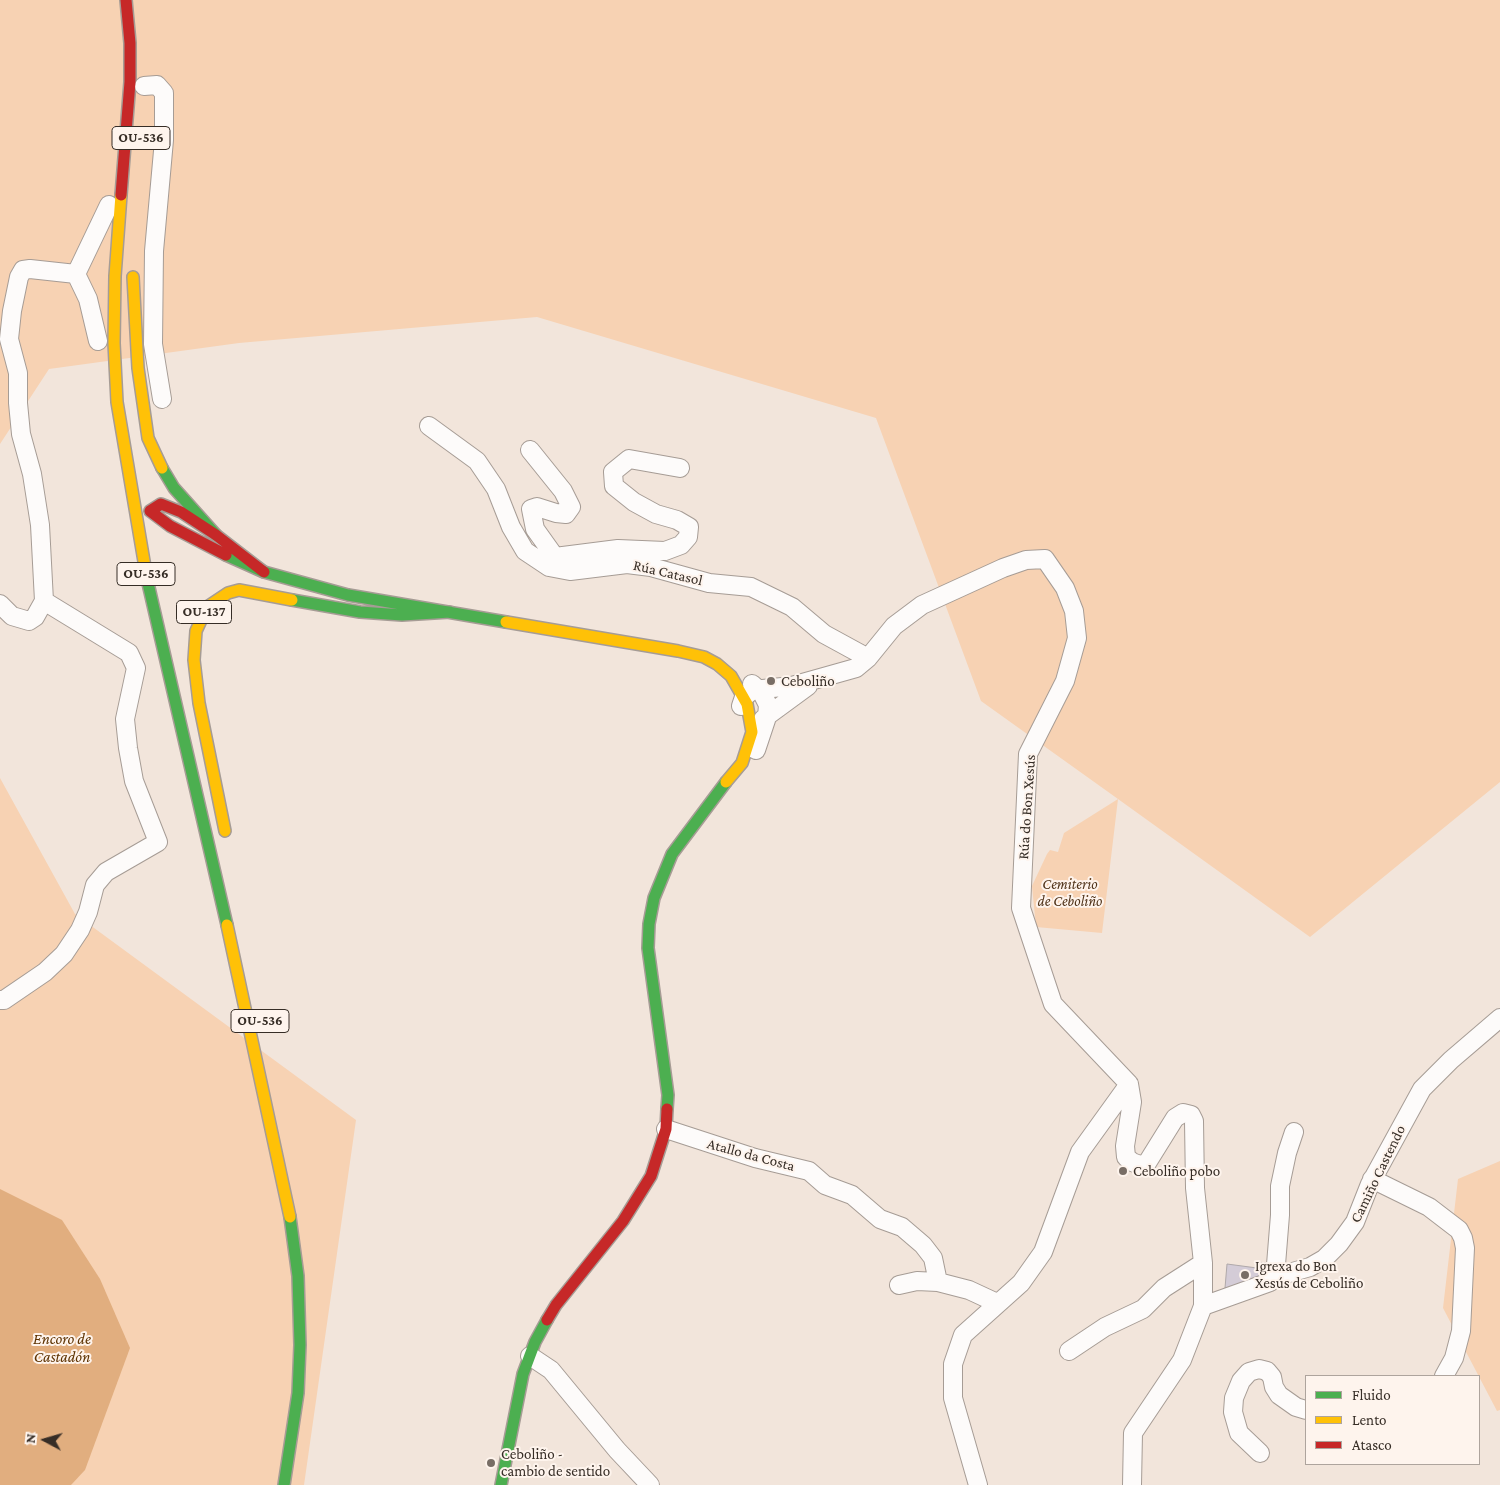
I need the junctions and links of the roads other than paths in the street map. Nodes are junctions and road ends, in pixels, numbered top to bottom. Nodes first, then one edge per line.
1 (126, 0) edge
2 (144, 87) dead end
3 (138, 137) junction
4 (164, 140) junction
5 (109, 204) joint
6 (76, 274) junction
7 (115, 276) junction
8 (99, 345) dead end
9 (104, 365) dead end
10 (162, 399) dead end
11 (117, 402) junction
12 (128, 422) junction
13 (430, 426) dead end
14 (530, 450) dead end
15 (141, 454) dead end
16 (680, 468) dead end
17 (150, 506) junction
18 (154, 530) dead end
19 (216, 535) junction
20 (552, 562) junction
21 (264, 572) junction
22 (44, 601) junction
23 (0, 604) edge
24 (450, 612) junction
25 (868, 658) junction
26 (182, 662) dead end
27 (714, 673) junction
28 (824, 678) junction
29 (172, 682) junction
30 (744, 694) junction
31 (750, 718) junction
32 (738, 739) joint
33 (734, 774) joint
34 (710, 801) junction
35 (227, 844) dead end
36 (219, 865) junction
37 (0, 1000) edge
38 (1500, 1018) edge
39 (273, 1080) dead end
40 (1130, 1084) junction
41 (666, 1129) junction
42 (1294, 1132) dead end
43 (1372, 1179) junction
44 (1204, 1271) junction
45 (1275, 1277) junction
46 (938, 1282) junction
47 (899, 1285) dead end
48 (997, 1303) junction
49 (1203, 1306) junction
50 (1069, 1352) dead end
51 (530, 1356) junction
52 (1445, 1375) edge
53 (1305, 1410) edge
54 (1260, 1453) dead end
55 (284, 1485) edge
56 (502, 1485) edge
57 (650, 1485) edge
58 (978, 1485) edge
59 (1132, 1485) edge

1 - 3 main road, OU-536
2 - 4 street
3 - 4 street
3 - 5 main road
3 - 7 main road, OU-536
4 - 10 street
5 - 6 street
6 - 8 street
6 - 22 street
7 - 11 main road, OU-536
7 - 12 main road, OU-137
9 - 11 main road
11 - 12 main road
11 - 29 main road, OU-536
12 - 17 main road, OU-137
13 - 20 street, Rúa Catasol
14 - 20 street
15 - 19 main road, OU-137
16 - 20 street
17 - 18 main road
17 - 19 main road, OU-137
17 - 21 main road, OU-137
17 - 29 main road, OU-137
19 - 21 main road, OU-137
20 - 25 street, Rúa Catasol
21 - 24 main road, OU-137
22 - 23 street
22 - 37 street
24 - 27 main road, OU-137
24 - 35 main road, OU-137
25 - 28 street, Rúa do Bon Xesús
25 - 40 street, Rúa do Bon Xesús
26 - 36 main road, OU-536
27 - 30 street
27 - 31 street
28 - 30 street, Rúa do Bon Xesús
28 - 31 street, Rúa do Bon Xesús
29 - 36 main road, OU-536
30 - 31 street
30 - 31 street
31 - 32 street
31 - 33 street
32 - 34 main road
33 - 34 main road
34 - 41 main road
36 - 39 main road, OU-536
36 - 55 main road, OU-536
38 - 43 street, Camiño Castendo
40 - 44 street
40 - 48 street
41 - 46 street, Atallo da Costa
41 - 51 main road
42 - 45 street
43 - 45 street, Camiño Castendo
43 - 52 street
44 - 49 street
44 - 50 street
45 - 49 street, Camiño Castendo
46 - 47 street
46 - 48 street
48 - 58 street
49 - 59 street
51 - 56 main road
51 - 57 street
53 - 54 street

